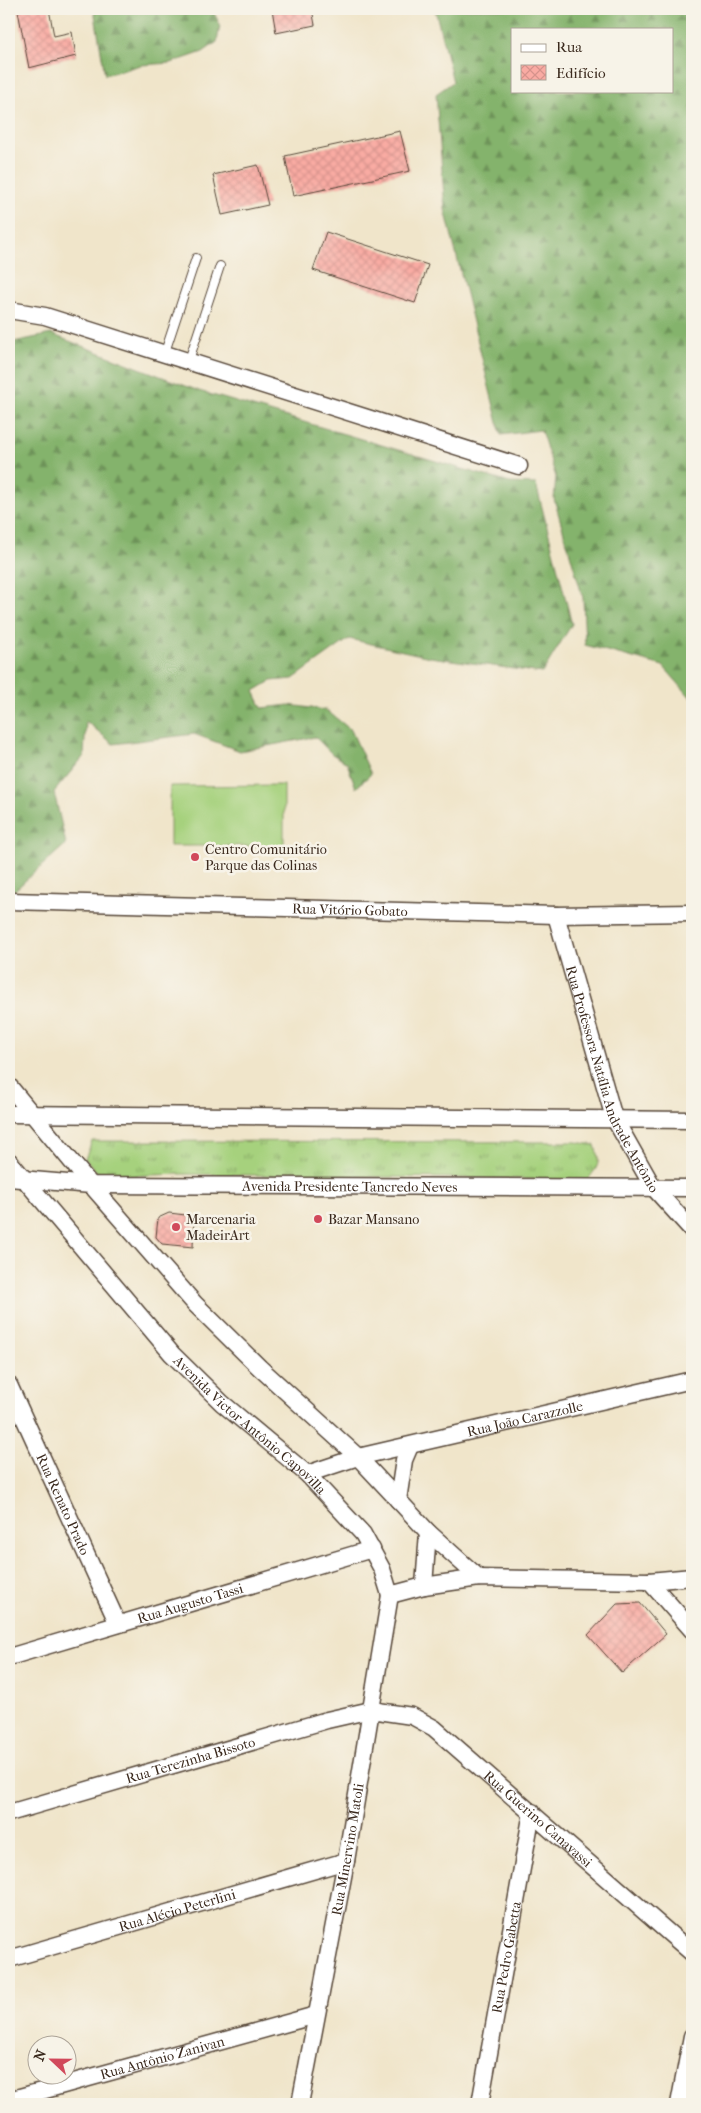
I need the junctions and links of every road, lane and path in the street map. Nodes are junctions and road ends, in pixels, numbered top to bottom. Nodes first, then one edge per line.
1 (196, 258) dead end
2 (220, 266) dead end
3 (9, 310) edge
4 (165, 352) junction
5 (189, 360) junction
6 (519, 466) dead end
7 (9, 902) edge
8 (692, 913) edge
9 (556, 915) junction
10 (9, 1086) edge
11 (9, 1114) edge
12 (34, 1114) junction
13 (614, 1118) junction
14 (692, 1120) edge
15 (9, 1161) edge
16 (16, 1178) edge
17 (91, 1185) junction
18 (653, 1188) junction
19 (692, 1188) edge
20 (692, 1230) edge
21 (692, 1380) edge
22 (9, 1385) edge
23 (410, 1446) junction
24 (358, 1457) junction
25 (307, 1474) junction
26 (398, 1500) junction
27 (428, 1532) junction
28 (372, 1549) junction
29 (692, 1577) edge
30 (479, 1578) junction
31 (649, 1581) junction
32 (424, 1586) junction
33 (390, 1594) junction
34 (118, 1624) junction
35 (692, 1630) edge
36 (9, 1657) edge
37 (371, 1710) junction
38 (532, 1812) junction
39 (9, 1813) edge
40 (346, 1862) junction
41 (692, 1953) edge
42 (9, 1958) edge
43 (316, 2015) junction
44 (692, 2036) edge
45 (9, 2100) edge
46 (300, 2104) edge
47 (480, 2104) edge
48 (679, 2104) edge

1 - 4 lane
2 - 5 lane
3 - 4 street
4 - 5 street
5 - 6 street
7 - 9 street, Rua Vitório Gobato
8 - 9 street, Rua Vitório Gobato
9 - 13 street, Rua Professora Natália Andrade Antônio
10 - 12 street
11 - 12 street
12 - 13 street
12 - 17 street
13 - 14 street
13 - 18 street, Rua Professora Natália Andrade Antônio
15 - 16 street, Avenida Victor Antônio Capovilla
16 - 17 street, Avenida Presidente Tancredo Neves
16 - 25 street, Avenida Victor Antônio Capovilla
17 - 18 street, Avenida Presidente Tancredo Neves
17 - 24 street
18 - 19 street, Avenida Presidente Tancredo Neves
18 - 20 street, Rua Professora Natália Andrade Antônio
21 - 23 street, Rua João Carazzolle
22 - 34 street, Rua Renato Prado
23 - 24 street, Rua João Carazzolle
23 - 26 street
24 - 25 street, Rua João Carazzolle
24 - 26 street
25 - 28 street, Avenida Victor Antônio Capovilla
26 - 27 street
27 - 30 street
27 - 32 street
28 - 33 street, Avenida Victor Antônio Capovilla
28 - 34 street, Rua Augusto Tassi
29 - 31 street
30 - 31 street
30 - 32 street
31 - 35 street
32 - 33 street
33 - 37 street, Rua Minervino Matoli
34 - 36 street, Rua Augusto Tassi
37 - 38 street, Rua Guerino Canavassi
37 - 39 street, Rua Terezinha Bissoto
37 - 40 street, Rua Minervino Matoli
38 - 41 street, Rua Guerino Canavassi
38 - 47 street, Rua Pedro Gabetta
40 - 42 street, Rua Alécio Peterlini
40 - 43 street, Rua Minervino Matoli
43 - 45 street, Rua Antônio Zanivan
43 - 46 street, Rua Minervino Matoli
44 - 48 street

